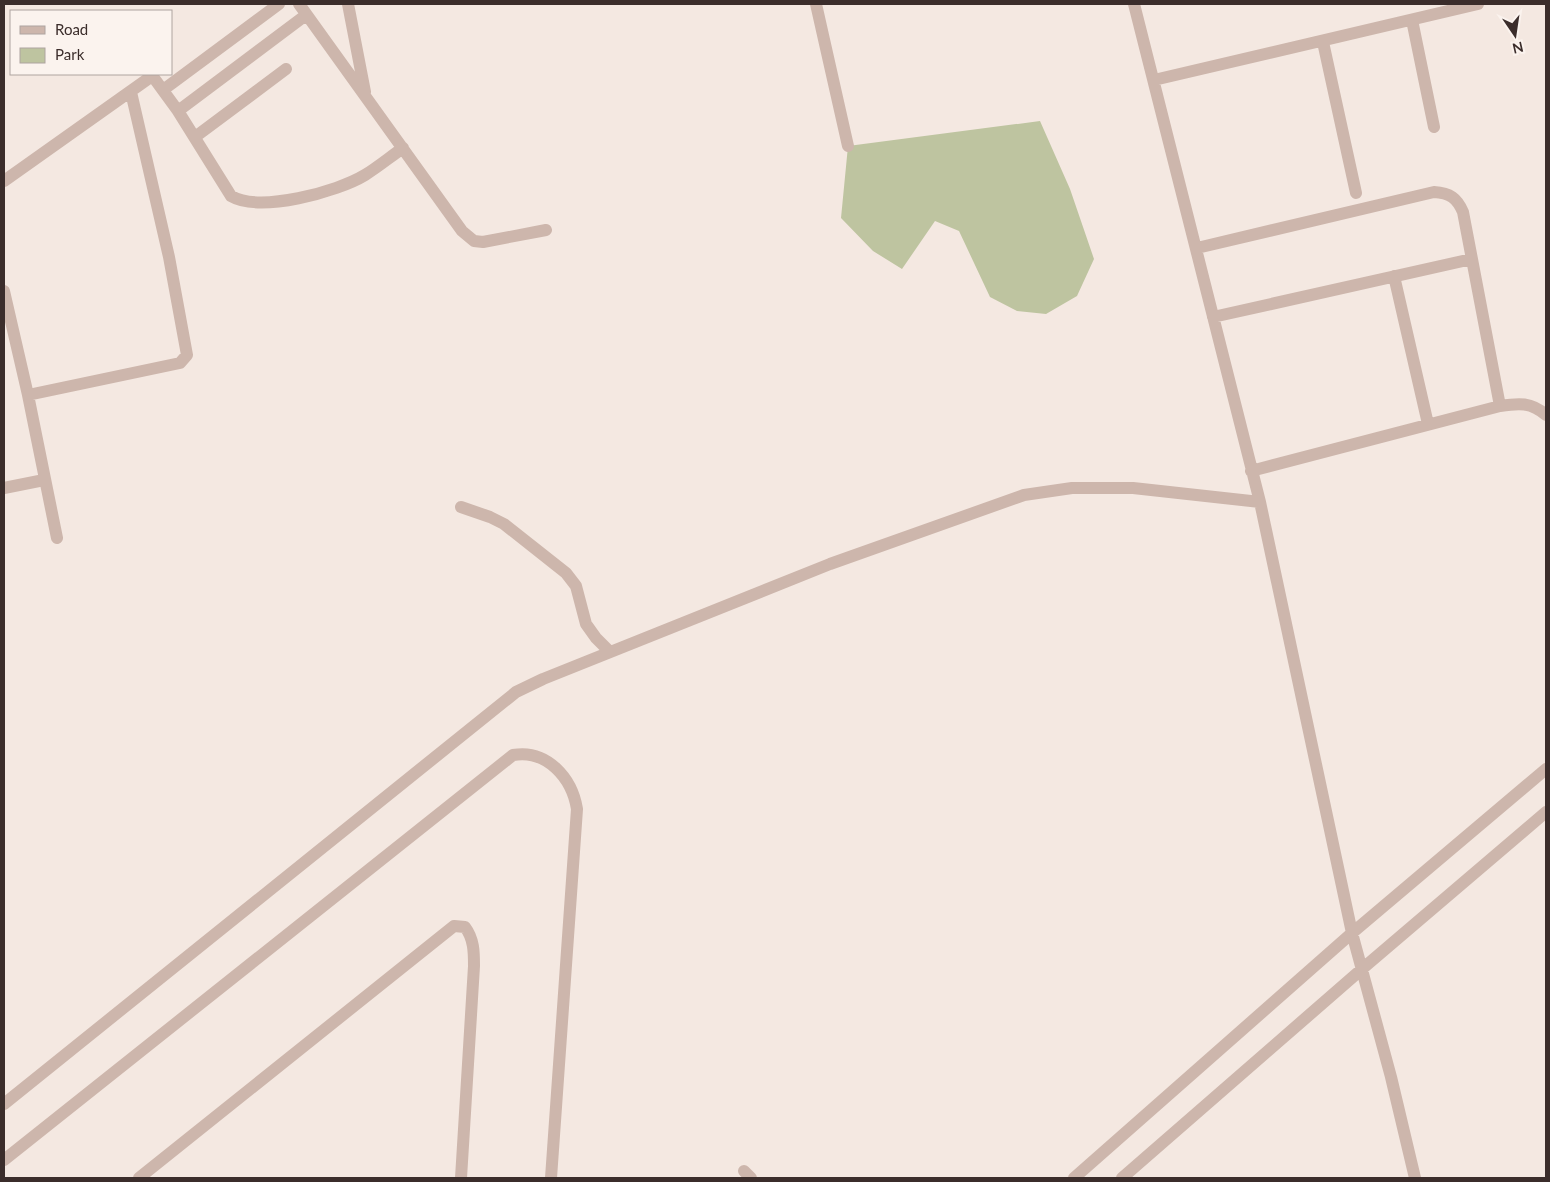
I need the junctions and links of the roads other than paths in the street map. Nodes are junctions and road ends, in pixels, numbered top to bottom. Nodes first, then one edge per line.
1 (279, 4) edge
2 (299, 4) edge
3 (348, 4) edge
4 (816, 4) edge
5 (1134, 4) edge
6 (1478, 4) edge
7 (306, 15) junction
8 (1412, 20) junction
9 (1323, 42) junction
10 (286, 69) dead end
11 (152, 75) edge
12 (1154, 80) junction
13 (163, 90) junction
14 (130, 92) junction
15 (365, 96) junction
16 (178, 111) junction
17 (1434, 127) dead end
18 (195, 137) junction
19 (848, 146) dead end
20 (403, 148) junction
21 (4, 181) edge
22 (1356, 194) dead end
23 (546, 230) dead end
24 (1196, 248) junction
25 (1472, 258) junction
26 (1394, 276) junction
27 (4, 291) edge
28 (1213, 316) junction
29 (28, 395) junction
30 (1500, 406) junction
31 (1546, 414) edge
32 (1428, 424) junction
33 (1251, 471) junction
34 (44, 480) junction
35 (4, 488) edge
36 (1260, 502) junction
37 (461, 507) dead end
38 (57, 538) dead end
39 (610, 652) junction
40 (1546, 769) edge
41 (1546, 812) edge
42 (1352, 933) junction
43 (1362, 969) junction
44 (4, 1104) edge
45 (4, 1160) edge
46 (139, 1178) edge
47 (461, 1178) edge
48 (551, 1178) edge
49 (1074, 1178) edge
50 (1122, 1178) edge
51 (1415, 1178) edge

1 - 13 street
2 - 7 street
3 - 15 street
4 - 19 street
5 - 12 street
6 - 8 street
7 - 15 street
7 - 16 street
8 - 9 street
8 - 17 street
9 - 12 street
9 - 22 street
10 - 18 street
11 - 13 street
11 - 14 street
12 - 24 street
13 - 16 street
14 - 21 street
14 - 29 street
15 - 20 street
16 - 18 street
18 - 20 street
20 - 23 street
24 - 25 street
24 - 28 street
25 - 26 street
25 - 30 street
26 - 28 street
26 - 32 street
27 - 29 street
28 - 33 street
29 - 34 street
30 - 31 street
30 - 32 street
32 - 33 street
33 - 36 street
34 - 35 street
34 - 38 street
36 - 39 street
36 - 42 street
37 - 39 street
39 - 44 street
40 - 42 street
41 - 43 street
42 - 43 street
42 - 49 street
43 - 50 street
43 - 51 street
45 - 48 street
46 - 47 street

